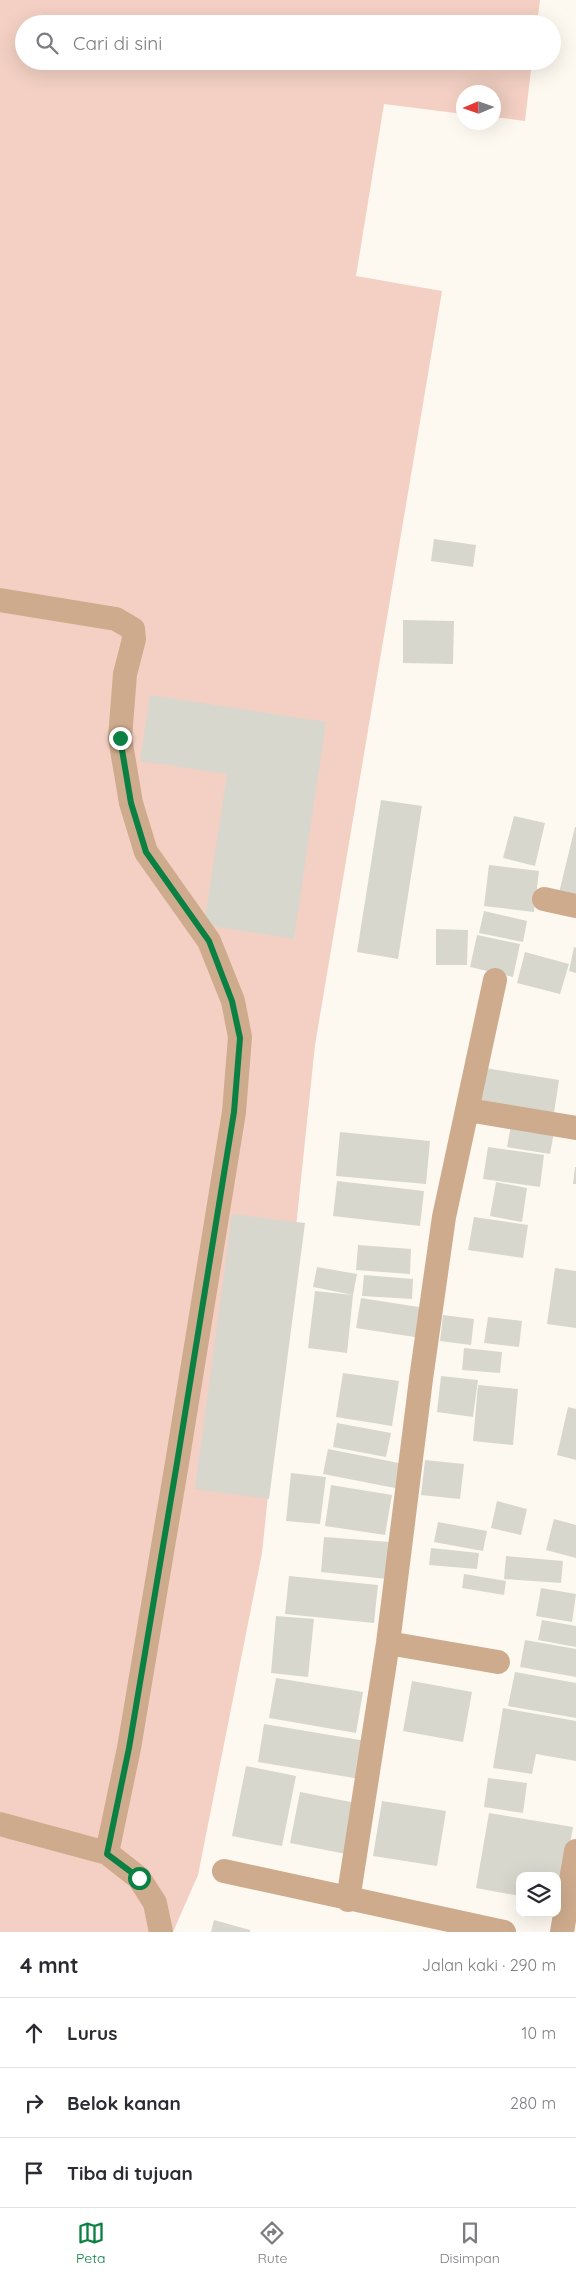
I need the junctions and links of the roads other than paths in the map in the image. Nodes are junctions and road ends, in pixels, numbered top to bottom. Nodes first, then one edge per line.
1 (0, 600) edge
2 (544, 899) dead end
3 (576, 906) edge
4 (495, 980) dead end
5 (468, 1110) junction
6 (576, 1128) edge
7 (388, 1643) junction
8 (498, 1662) dead end
9 (0, 1824) edge
10 (576, 1851) edge
11 (107, 1854) junction
12 (224, 1871) dead end
13 (348, 1900) junction
14 (162, 1932) edge
15 (504, 1932) edge
16 (562, 1932) edge

1 - 11 street
2 - 3 street
4 - 5 street
5 - 6 street
5 - 7 street
7 - 8 street
7 - 13 street
9 - 11 street
10 - 16 street
11 - 14 street
12 - 13 street
13 - 15 street

